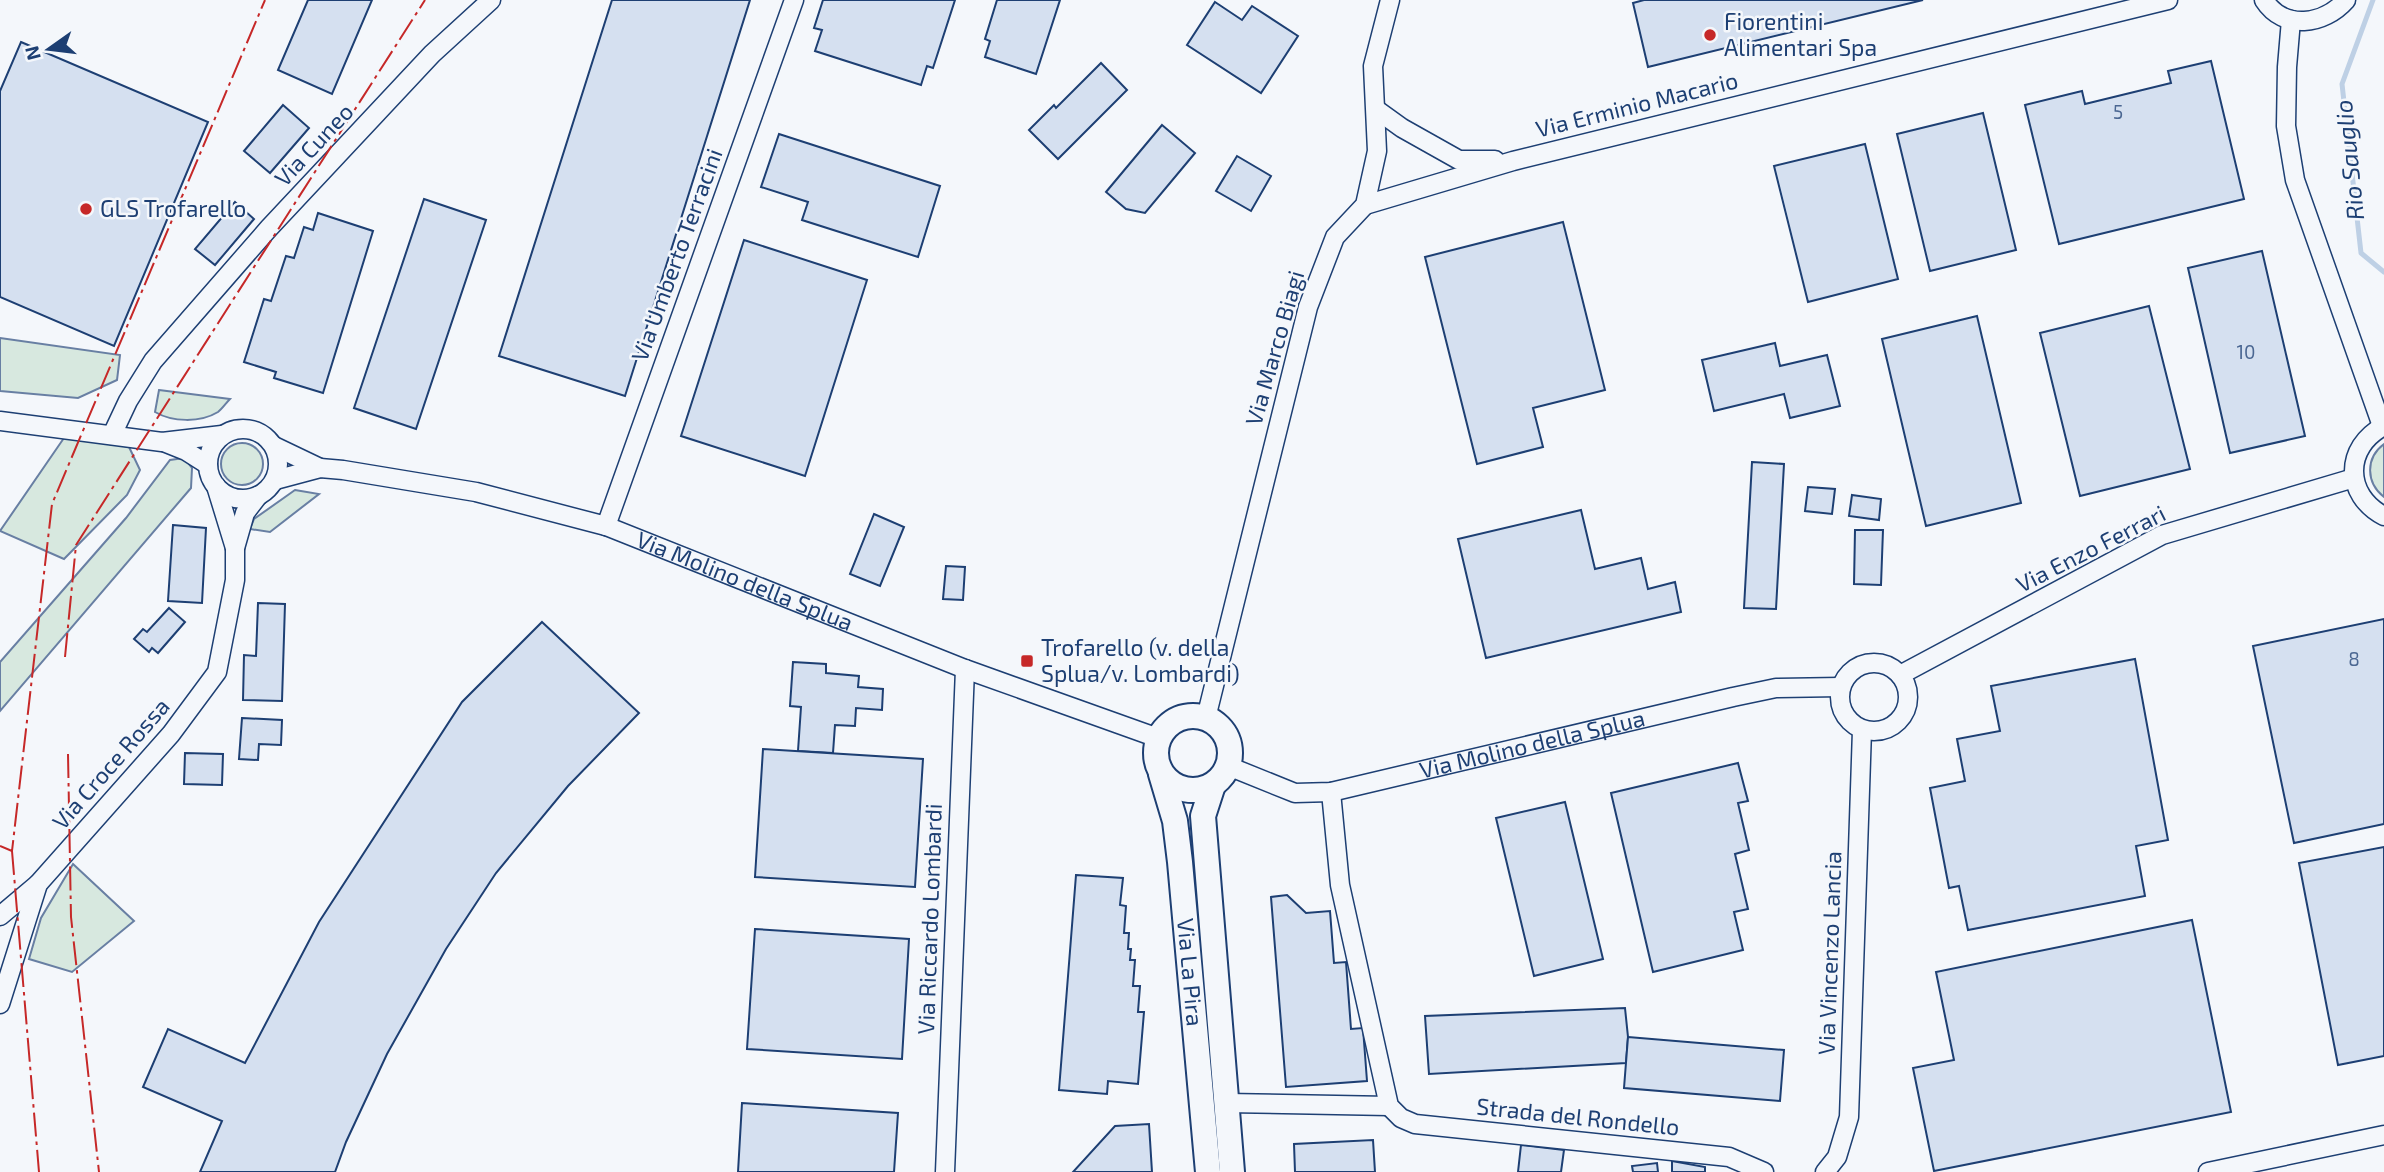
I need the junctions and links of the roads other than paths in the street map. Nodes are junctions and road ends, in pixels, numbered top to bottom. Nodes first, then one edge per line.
1 (491, 0) edge
2 (793, 0) edge
3 (1390, 0) edge
4 (2168, 0) edge
5 (2264, 0) edge
6 (2346, 0) edge
7 (2291, 20) junction
8 (1377, 110) junction
9 (1513, 161) junction
10 (1365, 205) junction
11 (0, 411) edge
12 (0, 421) edge
13 (38, 425) junction
14 (2383, 426) edge
15 (112, 435) junction
16 (222, 435) junction
17 (162, 442) junction
18 (274, 446) junction
19 (208, 465) junction
20 (320, 468) junction
21 (2354, 478) junction
22 (275, 480) junction
23 (216, 486) junction
24 (258, 496) junction
25 (2384, 516) edge
26 (606, 526) junction
27 (235, 548) junction
28 (965, 669) junction
29 (1900, 675) junction
30 (1841, 687) junction
31 (1206, 718) junction
32 (1862, 730) junction
33 (1158, 738) junction
34 (1161, 774) junction
35 (1220, 776) junction
36 (1331, 792) junction
37 (38, 884) junction
38 (0, 916) edge
39 (0, 1004) edge
40 (1226, 1103) junction
41 (1389, 1106) junction
42 (2384, 1135) edge
43 (945, 1172) edge
44 (1208, 1172) edge
45 (1232, 1172) edge
46 (1764, 1172) edge
47 (1825, 1172) edge
48 (2208, 1172) edge

1 - 15 street, Via Cuneo
2 - 26 street, Via Umberto Terracini
3 - 8 street
4 - 9 street, Via Erminio Macario
5 - 7 street
6 - 7 street
7 - 14 street
8 - 9 street
8 - 10 street
9 - 10 street, Via Erminio Macario
10 - 31 street, Via Marco Biagi
11 - 13 street
12 - 13 street
13 - 15 street
14 - 21 street
15 - 17 street
16 - 17 street
16 - 18 street
16 - 19 street
17 - 19 street
18 - 20 street, Via Molino della Splua
18 - 22 street
19 - 23 street
20 - 22 street, Via Molino della Splua
20 - 26 street, Via Molino della Splua
21 - 25 street
21 - 29 street, Via Enzo Ferrari
22 - 24 street
23 - 24 street
23 - 27 street, Via Croce Rossa
24 - 27 street, Via Croce Rossa
26 - 28 street, Via Molino della Splua
27 - 37 street, Via Croce Rossa
28 - 33 street, Via Molino della Splua
28 - 43 street, Via Riccardo Lombardi
29 - 30 street
29 - 32 street
30 - 32 street
30 - 36 street, Via Molino della Splua
31 - 33 street
31 - 35 street
32 - 47 street, Via Vincenzo Lancia
33 - 34 street
34 - 35 street, Via Molino della Splua
34 - 44 street, Via La Pira
35 - 36 street, Via Molino della Splua
35 - 40 street, Via La Pira
36 - 41 street
37 - 38 street
37 - 39 street, Via Croce Rossa
40 - 41 street
40 - 45 street, Via La Pira
41 - 46 street, Strada del Rondello
42 - 48 street

